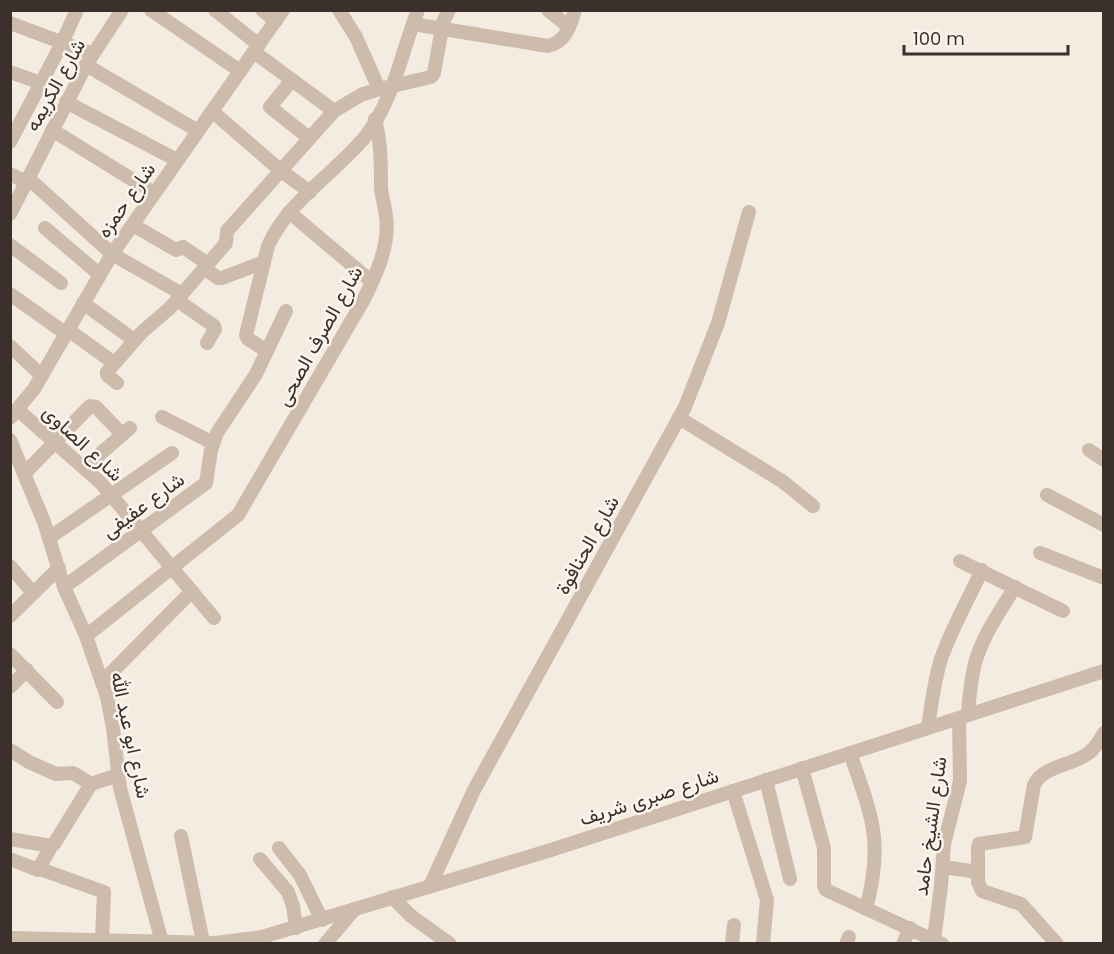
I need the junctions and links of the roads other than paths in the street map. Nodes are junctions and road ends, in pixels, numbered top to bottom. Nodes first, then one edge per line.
1 (77, 10) edge
2 (122, 10) edge
3 (151, 10) edge
4 (215, 10) edge
5 (262, 10) edge
6 (339, 10) edge
7 (449, 10) edge
8 (548, 10) edge
9 (575, 10) edge
10 (415, 15) edge
11 (280, 16) edge
12 (10, 23) edge
13 (569, 27) junction
14 (442, 29) junction
15 (62, 43) junction
16 (256, 48) junction
17 (89, 59) junction
18 (240, 71) junction
19 (10, 72) edge
20 (292, 80) junction
21 (41, 83) junction
22 (394, 85) junction
23 (379, 89) junction
24 (66, 102) junction
25 (212, 111) junction
26 (333, 111) junction
27 (16, 118) edge
28 (375, 119) junction
29 (52, 130) junction
30 (198, 131) junction
31 (309, 138) junction
32 (10, 141) edge
33 (177, 160) junction
34 (280, 170) junction
35 (10, 174) edge
36 (27, 180) junction
37 (310, 192) junction
38 (154, 193) junction
39 (289, 212) junction
40 (749, 212) dead end
41 (10, 213) edge
42 (133, 225) junction
43 (45, 228) dead end
44 (10, 245) edge
45 (112, 254) junction
46 (264, 262) junction
47 (206, 266) junction
48 (100, 274) junction
49 (372, 282) junction
50 (61, 283) dead end
51 (10, 294) edge
52 (179, 297) junction
53 (83, 303) junction
54 (286, 311) dead end
55 (66, 331) junction
56 (134, 340) junction
57 (207, 343) dead end
58 (10, 346) edge
59 (267, 351) junction
60 (114, 363) junction
61 (42, 376) junction
62 (117, 383) dead end
63 (14, 411) edge
64 (162, 417) dead end
65 (679, 418) junction
66 (10, 440) edge
67 (56, 443) junction
68 (213, 443) junction
69 (1089, 450) dead end
70 (172, 453) dead end
71 (1104, 460) edge
72 (84, 468) junction
73 (24, 474) junction
74 (111, 495) junction
75 (1047, 495) dead end
76 (813, 506) dead end
77 (1104, 525) edge
78 (142, 531) junction
79 (49, 538) junction
80 (1040, 553) dead end
81 (960, 561) dead end
82 (10, 566) edge
83 (58, 568) junction
84 (173, 568) junction
85 (982, 570) junction
86 (1104, 578) edge
87 (64, 587) junction
88 (1015, 587) junction
89 (192, 591) junction
90 (33, 593) junction
91 (1063, 611) dead end
92 (10, 616) edge
93 (214, 618) dead end
94 (86, 636) junction
95 (10, 654) edge
96 (27, 670) junction
97 (1104, 671) edge
98 (102, 682) junction
99 (10, 687) edge
100 (57, 702) dead end
101 (963, 717) junction
102 (928, 728) junction
103 (1104, 733) edge
104 (10, 750) edge
105 (850, 753) junction
106 (802, 768) junction
107 (118, 775) junction
108 (766, 780) junction
109 (92, 784) junction
110 (733, 791) junction
111 (181, 836) dead end
112 (10, 839) edge
113 (52, 845) junction
114 (279, 848) dead end
115 (10, 859) edge
116 (260, 859) dead end
117 (943, 867) junction
118 (40, 869) junction
119 (978, 872) junction
120 (790, 879) dead end
121 (430, 886) junction
122 (392, 897) junction
123 (866, 909) junction
124 (354, 910) junction
125 (322, 920) junction
126 (734, 925) dead end
127 (296, 928) junction
128 (910, 928) junction
129 (10, 938) edge
130 (94, 941) edge
131 (938, 941) edge
132 (203, 942) edge
133 (170, 943) edge
134 (325, 944) edge
135 (450, 944) edge
136 (732, 944) edge
137 (763, 944) edge
138 (903, 944) edge
139 (1057, 944) edge

1 - 15 street
2 - 17 street, شارع الكريمه
3 - 18 street
4 - 16 street
5 - 11 street
6 - 23 street
7 - 14 street
8 - 13 street
9 - 13 street
10 - 14 street
10 - 22 street
11 - 16 street, شارع حمزه
12 - 15 street
13 - 14 street
14 - 22 street
15 - 17 street
15 - 21 street
16 - 18 street, شارع حمزه
16 - 20 street
17 - 24 street, شارع الكريمه
17 - 30 street
18 - 25 street, شارع حمزه
19 - 21 street
20 - 26 street
20 - 31 street
21 - 27 street
22 - 23 street
22 - 28 street
23 - 26 street
24 - 29 street, شارع الكريمه
24 - 33 street
25 - 30 street, شارع حمزه
25 - 34 street
26 - 31 street
27 - 32 street
28 - 37 street
28 - 49 street, شارع الصرف الصحى
29 - 36 street, شارع الكريمه
29 - 38 street
30 - 33 street, شارع حمزه
31 - 34 street
33 - 38 street, شارع حمزه
34 - 37 street
34 - 47 street
35 - 36 street
36 - 41 street, شارع الكريمه
36 - 45 street
37 - 39 street
38 - 42 street, شارع حمزه
39 - 46 street
39 - 49 street
40 - 65 street, شارع الحنافوة
42 - 45 street, شارع حمزه
42 - 47 street
43 - 48 street
44 - 50 street
45 - 48 street, شارع حمزه
45 - 52 street
46 - 47 street
46 - 59 street
47 - 52 street
48 - 53 street, شارع حمزه
49 - 84 street, شارع الصرف الصحى
51 - 55 street
52 - 56 street
52 - 57 street
53 - 55 street, شارع حمزه
53 - 56 street
54 - 59 street, شارع عفيفى
55 - 60 street
55 - 61 street, شارع حمزه
56 - 60 street
58 - 61 street
59 - 68 street, شارع عفيفى
60 - 62 street
61 - 63 street, شارع حمزه
63 - 67 street, شارع الصاوى
64 - 68 street
65 - 76 street
65 - 121 street, شارع الحنافوة
66 - 73 street, شارع ابو عبد الله
67 - 72 street, شارع الصاوى
67 - 72 street
67 - 73 street
68 - 78 street, شارع عفيفى
69 - 71 street
70 - 74 street
72 - 74 street, شارع الصاوى
73 - 79 street, شارع ابو عبد الله
74 - 78 street, شارع الصاوى
74 - 79 street
75 - 77 street
78 - 84 street, شارع الصاوى
78 - 87 street, شارع عفيفى
79 - 83 street, شارع ابو عبد الله
80 - 86 street
81 - 85 street
82 - 90 street
83 - 87 street, شارع ابو عبد الله
83 - 90 street
84 - 89 street, شارع الصاوى
84 - 94 street, شارع الصرف الصحى
85 - 88 street
85 - 102 street
87 - 94 street, شارع ابو عبد الله
88 - 91 street
88 - 101 street, شارع الشيخ حامد
89 - 93 street, شارع الصاوى
89 - 98 street
90 - 92 street
94 - 98 street, شارع ابو عبد الله
95 - 96 street
96 - 99 street
96 - 100 street
97 - 101 street, شارع صبرى شريف
98 - 107 street, شارع ابو عبد الله
101 - 102 street, شارع صبرى شريف
101 - 117 street, شارع الشيخ حامد
102 - 105 street, شارع صبرى شريف
103 - 119 street
104 - 109 street
105 - 106 street, شارع صبرى شريف
105 - 123 street
106 - 108 street, شارع صبرى شريف
106 - 123 street
107 - 109 street
107 - 133 street, شارع ابو عبد الله
108 - 110 street, شارع صبرى شريف
108 - 120 street
109 - 113 street
110 - 121 street, شارع صبرى شريف
110 - 137 street
111 - 132 street
112 - 113 street
113 - 118 street
114 - 125 street
115 - 118 street
116 - 127 street
117 - 119 street
117 - 131 street, شارع الشيخ حامد
118 - 130 street
119 - 139 street
121 - 122 street, شارع صبرى شريف
122 - 124 street, شارع صبرى شريف
122 - 135 street
123 - 128 street
124 - 125 street, شارع صبرى شريف
124 - 134 street
125 - 127 street, شارع صبرى شريف
126 - 136 street
127 - 132 street, شارع صبرى شريف
128 - 131 street
128 - 138 street
129 - 130 street, شارع صبرى شريف
130 - 133 street, شارع صبرى شريف
132 - 133 street, شارع صبرى شريف

